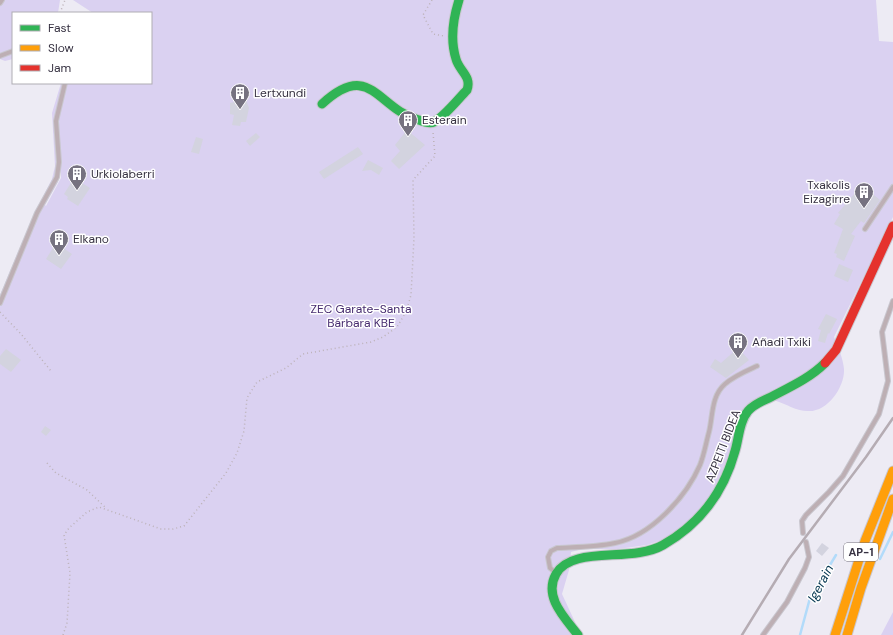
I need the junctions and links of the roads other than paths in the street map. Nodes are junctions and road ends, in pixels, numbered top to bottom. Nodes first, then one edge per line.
1 (2, 0) edge
2 (459, 0) edge
3 (0, 3) edge
4 (12, 51) edge
5 (0, 56) edge
6 (65, 84) edge
7 (322, 104) dead end
8 (893, 187) edge
9 (893, 226) edge
10 (866, 229) dead end
11 (893, 301) edge
12 (0, 303) edge
13 (757, 366) dead end
14 (893, 471) edge
15 (893, 499) edge
16 (803, 533) dead end
17 (806, 542) dead end
18 (556, 572) junction
19 (578, 635) edge
20 (763, 635) edge
21 (835, 635) edge
22 (847, 635) edge

1 - 3 lane
2 - 7 main road
4 - 5 lane
6 - 12 lane
8 - 10 lane
9 - 18 main road, AZPEITI BIDEA
11 - 16 lane
13 - 18 lane
14 - 21 main road, AP-1
15 - 22 main road, AP-1
17 - 20 lane
18 - 19 main road

